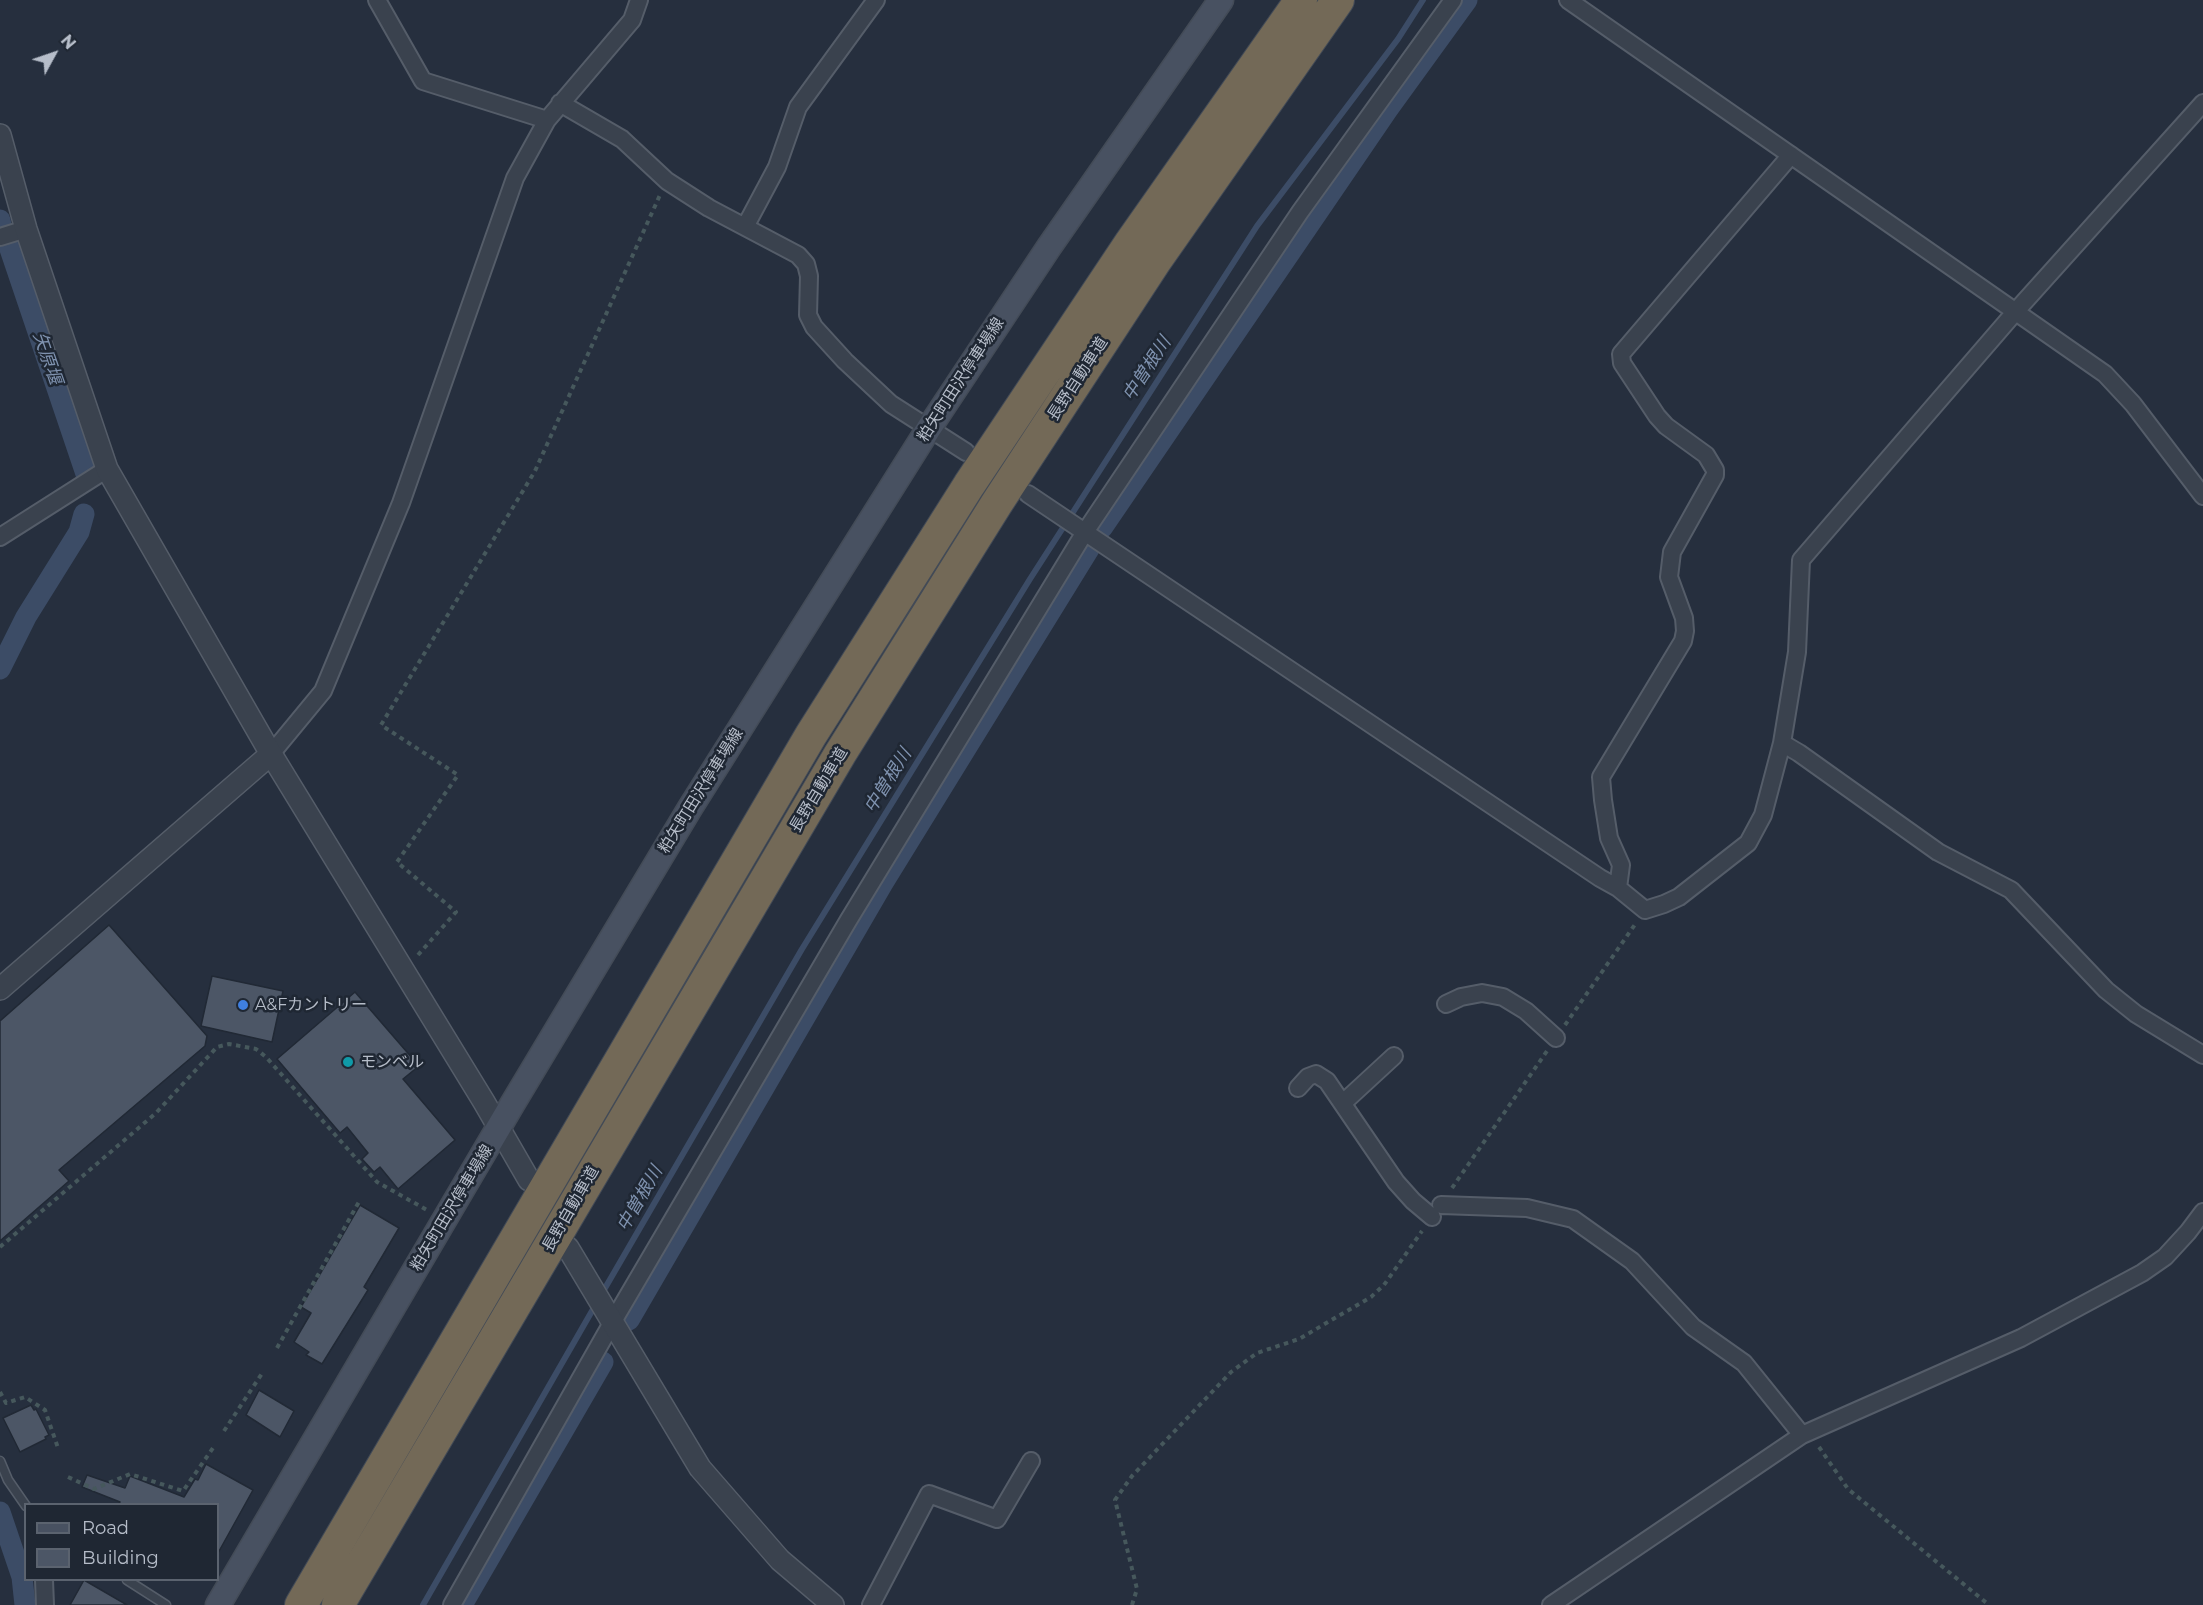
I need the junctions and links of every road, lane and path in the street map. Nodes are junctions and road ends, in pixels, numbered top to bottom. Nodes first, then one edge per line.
1 (377, 0) edge
2 (639, 0) edge
3 (876, 0) edge
4 (1221, 0) edge
5 (1301, 0) edge
6 (1338, 0) edge
7 (1453, 0) edge
8 (1568, 0) edge
9 (560, 103) junction
10 (2203, 103) edge
11 (547, 120) junction
12 (0, 135) edge
13 (1791, 155) junction
14 (667, 181) junction
15 (745, 227) junction
16 (26, 229) junction
17 (0, 237) edge
18 (2016, 311) junction
19 (928, 428) junction
20 (966, 452) dead end
21 (107, 469) junction
22 (1028, 494) dead end
23 (2203, 496) edge
24 (1085, 532) junction
25 (0, 537) edge
26 (1782, 743) junction
27 (271, 754) junction
28 (1618, 888) junction
29 (1645, 910) junction
30 (404, 972) junction
31 (0, 989) edge
32 (1446, 1004) dead end
33 (1556, 1038) junction
34 (2203, 1055) edge
35 (1394, 1056) dead end
36 (1298, 1088) dead end
37 (1343, 1104) junction
38 (499, 1128) junction
39 (529, 1180) dead end
40 (360, 1200) dead end
41 (1436, 1211) junction
42 (2203, 1212) edge
43 (432, 1214) dead end
44 (0, 1247) edge
45 (568, 1248) dead end
46 (612, 1323) junction
47 (277, 1348) dead end
48 (263, 1372) dead end
49 (0, 1392) edge
50 (224, 1431) dead end
51 (1805, 1433) junction
52 (58, 1448) dead end
53 (213, 1448) dead end
54 (0, 1461) edge
55 (1031, 1461) dead end
56 (68, 1477) dead end
57 (24, 1503) edge
58 (44, 1581) edge
59 (129, 1581) edge
60 (45, 1605) edge
61 (166, 1605) edge
62 (219, 1605) edge
63 (301, 1605) edge
64 (338, 1605) edge
65 (452, 1605) edge
66 (832, 1605) edge
67 (871, 1605) edge
68 (1132, 1605) edge
69 (1551, 1605) edge
70 (1989, 1605) edge

1 - 11 street
2 - 9 street
3 - 15 street
4 - 19 main road, 粕矢町田沢停車場線
5 - 63 highway, 長野自動車道
6 - 64 highway, 長野自動車道
7 - 24 street
8 - 13 street
9 - 11 street
9 - 14 street
10 - 18 street
11 - 27 street
12 - 16 street
13 - 18 street
13 - 28 street
14 - 15 street
14 - 30 path
15 - 19 street
16 - 17 street
16 - 21 street
18 - 23 street
18 - 26 street
19 - 20 street
19 - 38 main road, 粕矢町田沢停車場線
21 - 25 street
21 - 27 street
22 - 24 street
24 - 28 street
24 - 46 street
26 - 29 street
26 - 34 street
27 - 30 street
27 - 31 street
28 - 29 street
29 - 33 path
30 - 38 street
32 - 33 street
33 - 41 path
35 - 37 street
36 - 37 street
37 - 41 street
38 - 39 street
38 - 62 main road, 粕矢町田沢停車場線
40 - 47 path
41 - 51 street
41 - 68 path
42 - 51 street
43 - 44 path
45 - 46 street
46 - 65 street
46 - 66 street
48 - 50 path
49 - 52 path
51 - 69 street
51 - 70 path
53 - 56 path
54 - 57 lane
55 - 67 street
58 - 60 street
59 - 61 lane

